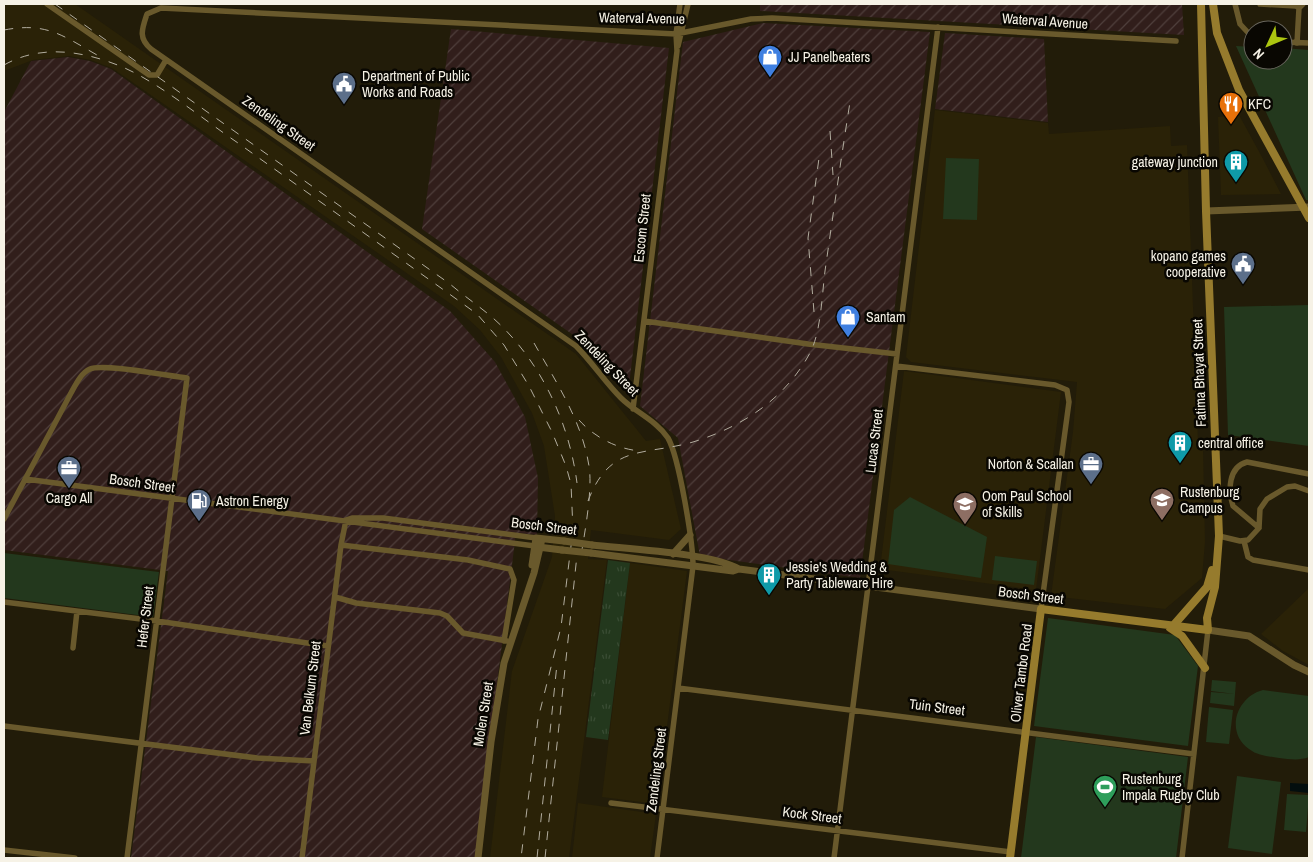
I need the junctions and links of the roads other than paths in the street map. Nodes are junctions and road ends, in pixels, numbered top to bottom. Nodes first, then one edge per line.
1 (47, 4) edge
2 (680, 4) edge
3 (688, 4) edge
4 (1202, 4) edge
5 (1213, 4) edge
6 (1236, 4) edge
7 (1260, 4) edge
8 (1301, 6) edge
9 (938, 27) junction
10 (1243, 27) edge
11 (679, 34) junction
12 (1176, 41) dead end
13 (1293, 43) edge
14 (1297, 43) junction
15 (1309, 43) edge
16 (151, 49) joint
17 (166, 60) junction
18 (1306, 207) edge
19 (1206, 211) junction
20 (1309, 218) edge
21 (644, 321) junction
22 (898, 354) junction
23 (896, 366) junction
24 (633, 408) junction
25 (1309, 474) edge
26 (25, 479) junction
27 (1309, 491) edge
28 (170, 499) junction
29 (1217, 514) junction
30 (4, 519) edge
31 (346, 520) junction
32 (1259, 528) junction
33 (690, 535) junction
34 (1219, 536) junction
35 (539, 539) junction
36 (1244, 541) junction
37 (341, 545) junction
38 (537, 547) junction
39 (550, 548) junction
40 (673, 554) junction
41 (693, 557) junction
42 (536, 565) junction
43 (693, 566) junction
44 (739, 569) junction
45 (1309, 570) edge
46 (532, 578) junction
47 (868, 587) junction
48 (335, 597) junction
49 (4, 602) edge
50 (1041, 609) junction
51 (77, 611) junction
52 (157, 621) junction
53 (1169, 626) junction
54 (1208, 630) junction
55 (508, 641) junction
56 (328, 646) junction
57 (74, 648) dead end
58 (1205, 668) junction
59 (1309, 672) edge
60 (678, 688) junction
61 (853, 710) junction
62 (4, 726) edge
63 (1026, 731) junction
64 (142, 743) junction
65 (1194, 754) junction
66 (314, 761) junction
67 (611, 802) dead end
68 (664, 810) junction
69 (838, 831) junction
70 (4, 850) edge
71 (1010, 855) edge
72 (75, 858) edge
73 (127, 858) edge
74 (302, 858) edge
75 (478, 858) edge
76 (657, 858) edge
77 (834, 858) edge
78 (1182, 858) edge

1 - 17 street
2 - 11 street, Escom Street
3 - 11 street, Escom Street
4 - 19 main road, Fatima Bhayat Street
5 - 18 main road
6 - 10 street
7 - 8 street
8 - 14 street
9 - 11 street, Waterval Avenue
9 - 12 street, Waterval Avenue
9 - 22 street, Lucas Street
11 - 16 street, Waterval Avenue
11 - 21 street, Escom Street
13 - 14 street
14 - 15 street
16 - 17 street, Zendeling Street
17 - 24 street, Zendeling Street
18 - 19 street
18 - 20 main road
19 - 29 main road, Fatima Bhayat Street
21 - 22 street
21 - 24 street, Escom Street
22 - 23 street, Lucas Street
23 - 47 street, Lucas Street
23 - 50 street, Oliver Tambo Road
24 - 33 street, Zendeling Street
25 - 32 street
26 - 28 street, Bosch Street
26 - 28 street, Hefer Street
26 - 30 street
27 - 32 street
28 - 31 street, Bosch Street
28 - 52 street, Hefer Street
29 - 34 main road, Fatima Bhayat Street
29 - 53 main road
31 - 35 street, Bosch Street
31 - 37 street, Van Belkum Street
31 - 38 street, Bosch Street
32 - 36 street
33 - 40 street
33 - 41 street, Zendeling Street
34 - 36 street
34 - 54 main road, Fatima Bhayat Street
35 - 38 street
35 - 40 street, Bosch Street, bridge
36 - 45 street
37 - 48 street, Van Belkum Street
37 - 55 street
38 - 39 street, Bosch Street
38 - 42 street
38 - 46 street
39 - 42 street
39 - 43 street, Bosch Street, bridge
40 - 41 street, Bosch Street
41 - 43 street, Zendeling Street
41 - 44 street, Bosch Street
42 - 46 street
43 - 44 street, Bosch Street
43 - 60 street, Zendeling Street
44 - 47 street, Bosch Street
46 - 55 street, Molen Street
47 - 50 street, Bosch Street
47 - 61 street, Lucas Street
48 - 55 street
48 - 56 street, Van Belkum Street
49 - 51 street
50 - 53 main road, Bosch Street
50 - 63 main road, Oliver Tambo Road
51 - 52 street
51 - 57 street
52 - 56 street
52 - 64 street, Hefer Street
53 - 54 main road, Bosch Street
53 - 58 main road
54 - 58 street, Fatima Bhayat Street
54 - 59 street, Bosch Street
55 - 75 street, Molen Street
56 - 66 street, Van Belkum Street
58 - 65 street, Fatima Bhayat Street
60 - 61 street, Tuin Street
60 - 68 street, Zendeling Street
61 - 63 street, Tuin Street
61 - 69 street, Lucas Street
62 - 64 street
63 - 65 street, Tuin Street
63 - 71 main road, Oliver Tambo Road
64 - 66 street
64 - 73 street, Hefer Street
65 - 78 street, Fatima Bhayat Street
66 - 74 street, Van Belkum Street
67 - 68 street, Kock Street
68 - 69 street, Kock Street
68 - 76 street, Zendeling Street
69 - 71 street, Kock Street
69 - 77 street, Lucas Street
70 - 72 street

